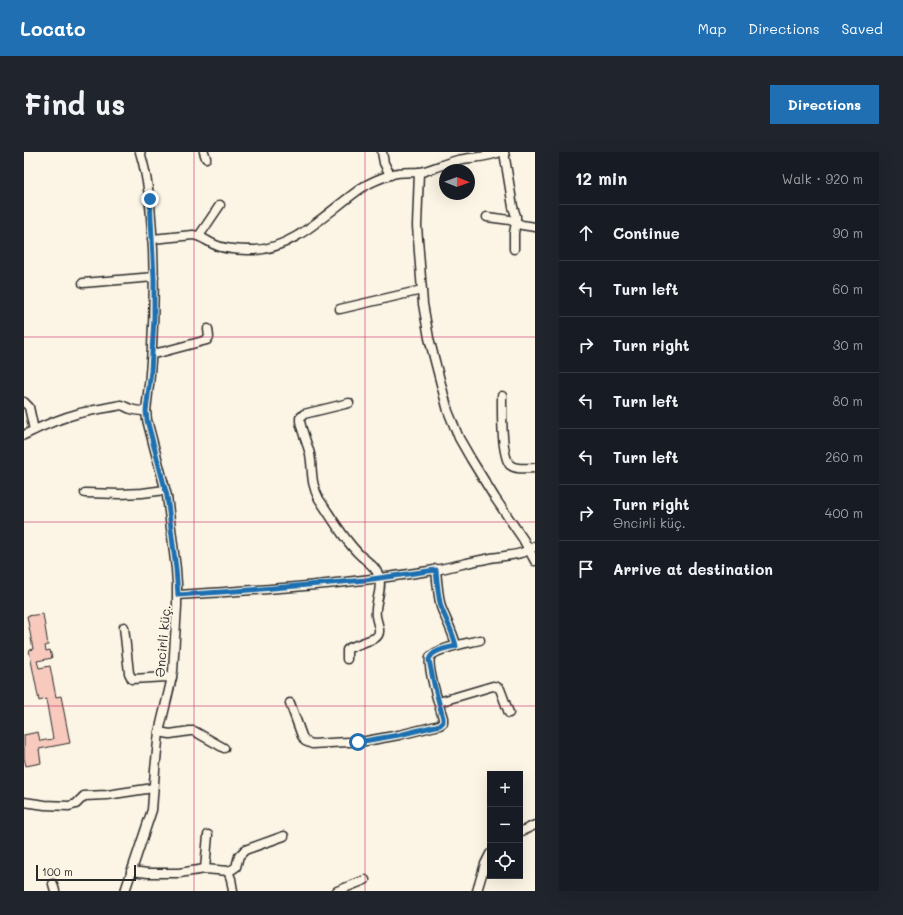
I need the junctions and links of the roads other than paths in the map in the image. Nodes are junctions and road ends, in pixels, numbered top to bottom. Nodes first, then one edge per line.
1 (140, 152) edge
2 (382, 152) edge
3 (500, 152) edge
4 (504, 152) edge
5 (466, 155) edge
6 (419, 172) junction
7 (390, 175) junction
8 (220, 204) dead end
9 (488, 217) dead end
10 (516, 223) junction
11 (535, 227) edge
12 (199, 236) junction
13 (152, 239) junction
14 (514, 249) dead end
15 (154, 278) junction
16 (83, 283) dead end
17 (422, 290) junction
18 (340, 309) dead end
19 (208, 329) dead end
20 (152, 354) junction
21 (502, 396) dead end
22 (24, 402) edge
23 (349, 403) dead end
24 (146, 411) junction
25 (34, 430) junction
26 (24, 435) edge
27 (535, 468) edge
28 (165, 490) junction
29 (85, 492) dead end
30 (532, 548) edge
31 (535, 561) edge
32 (436, 570) junction
33 (380, 578) junction
34 (178, 595) junction
35 (124, 627) dead end
36 (480, 640) dead end
37 (456, 646) junction
38 (347, 659) dead end
39 (172, 678) junction
40 (439, 702) junction
41 (290, 703) dead end
42 (509, 713) dead end
43 (159, 732) junction
44 (224, 748) dead end
45 (153, 788) junction
46 (24, 802) edge
47 (535, 825) edge
48 (523, 831) edge
49 (208, 835) dead end
50 (284, 836) dead end
51 (487, 859) edge
52 (205, 869) junction
53 (131, 871) junction
54 (228, 871) junction
55 (365, 880) dead end
56 (125, 891) edge
57 (233, 891) edge
58 (337, 891) edge
59 (477, 891) edge

1 - 13 street, Əncirli küç.
2 - 7 street
3 - 5 street
4 - 10 street
5 - 6 street
6 - 7 street
6 - 17 street
7 - 12 street
8 - 12 street
9 - 10 street
10 - 11 street
10 - 14 street
12 - 13 street
13 - 15 street, Əncirli küç.
15 - 16 street
15 - 20 street, Əncirli küç.
17 - 18 street
17 - 30 street
19 - 20 street
20 - 24 street, Əncirli küç.
21 - 27 street
22 - 25 street
23 - 33 street
24 - 25 street
24 - 28 street, Əncirli küç.
25 - 26 street
28 - 29 street
28 - 34 street, Əncirli küç.
30 - 31 street
30 - 32 street
32 - 33 street
32 - 37 street
33 - 34 street
33 - 38 street
34 - 39 street, Əncirli küç.
35 - 39 street
36 - 37 street
37 - 40 street
39 - 43 street, Əncirli küç.
40 - 41 street
40 - 42 street
43 - 44 street
43 - 45 street, Əncirli küç.
45 - 46 street
45 - 53 street, Əncirli küç.
47 - 48 street
49 - 52 street
50 - 54 street
51 - 59 street
52 - 53 street
52 - 54 street
53 - 56 street, Əncirli küç.
54 - 57 street
55 - 58 street

